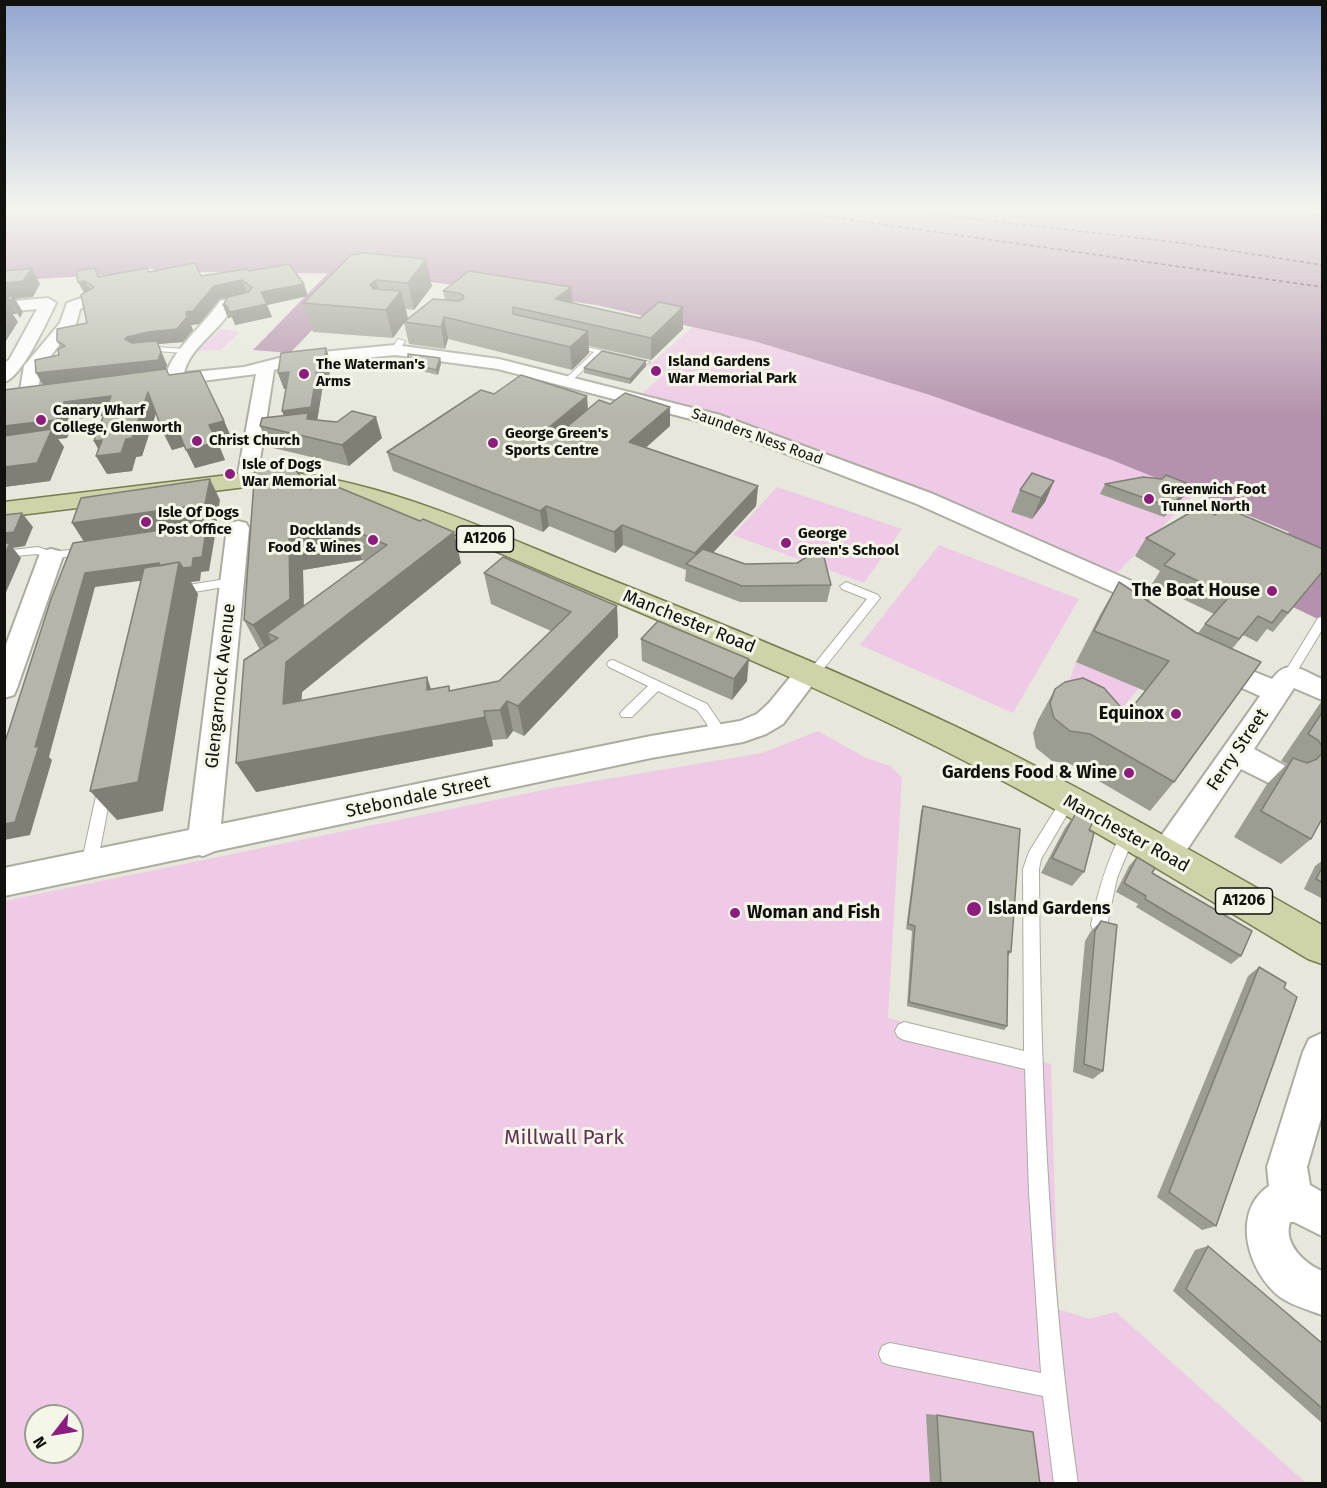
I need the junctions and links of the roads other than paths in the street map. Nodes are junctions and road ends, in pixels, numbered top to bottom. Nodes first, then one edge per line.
1 (90, 300) edge
2 (247, 300) edge
3 (4, 307) edge
4 (566, 343) edge
5 (186, 351) junction
6 (600, 351) junction
7 (138, 352) edge
8 (44, 359) junction
9 (646, 362) edge
10 (9, 367) edge
11 (266, 367) junction
12 (174, 380) junction
13 (567, 382) junction
14 (140, 384) edge
15 (51, 394) edge
16 (28, 396) junction
17 (4, 399) edge
18 (247, 479) junction
19 (4, 510) edge
20 (238, 528) joint
21 (181, 537) edge
22 (94, 550) edge
23 (4, 554) edge
24 (51, 556) junction
25 (232, 582) junction
26 (846, 586) dead end
27 (168, 592) edge
28 (1322, 621) edge
29 (1157, 633) edge
30 (1187, 652) edge
31 (613, 664) dead end
32 (811, 673) junction
33 (1283, 684) junction
34 (657, 685) junction
35 (4, 688) edge
36 (1323, 690) edge
37 (627, 714) dead end
38 (717, 736) junction
39 (1237, 753) junction
40 (109, 771) edge
41 (1279, 776) edge
42 (1068, 801) junction
43 (1128, 834) junction
44 (203, 843) junction
45 (1166, 856) junction
46 (88, 865) junction
47 (4, 882) edge
48 (1099, 925) edge
49 (1323, 946) edge
50 (904, 1031) dead end
51 (1323, 1052) edge
52 (1033, 1062) junction
53 (1307, 1208) edge
54 (1323, 1293) edge
55 (890, 1354) dead end
56 (1053, 1388) junction
57 (1066, 1484) edge

1 - 8 street
2 - 5 street
3 - 10 street
4 - 6 lane
5 - 7 lane
5 - 12 street
6 - 9 lane
6 - 13 lane
8 - 10 lane
8 - 16 street
11 - 12 street, Saunders Ness Road
11 - 13 street, Saunders Ness Road
11 - 18 street
12 - 14 street, Saunders Ness Road
13 - 29 street, Saunders Ness Road
15 - 16 street
16 - 17 street
18 - 19 main road, Manchester Road / A1206
18 - 32 main road, Manchester Road / A1206
20 - 21 lane
20 - 25 street, Glengarnock Avenue
22 - 24 lane
23 - 24 lane
24 - 35 street
25 - 27 lane
25 - 44 street, Glengarnock Avenue
26 - 32 lane
28 - 33 lane
30 - 33 street
31 - 34 lane
32 - 38 street, Stebondale Street
32 - 42 main road, Manchester Road / A1206
33 - 36 street
33 - 39 street, Ferry Street
34 - 37 lane
34 - 38 lane
38 - 44 street, Stebondale Street
39 - 41 street
39 - 45 street, Ferry Street
40 - 46 lane
42 - 43 main road, Manchester Road / A1206
42 - 52 lane
43 - 45 main road, Manchester Road / A1206
43 - 48 lane
44 - 46 street, Stebondale Street
45 - 49 main road, Manchester Road / A1206
46 - 47 street, Stebondale Street
50 - 52 lane
51 - 53 street
52 - 56 lane
53 - 54 street
55 - 56 lane
56 - 57 lane

